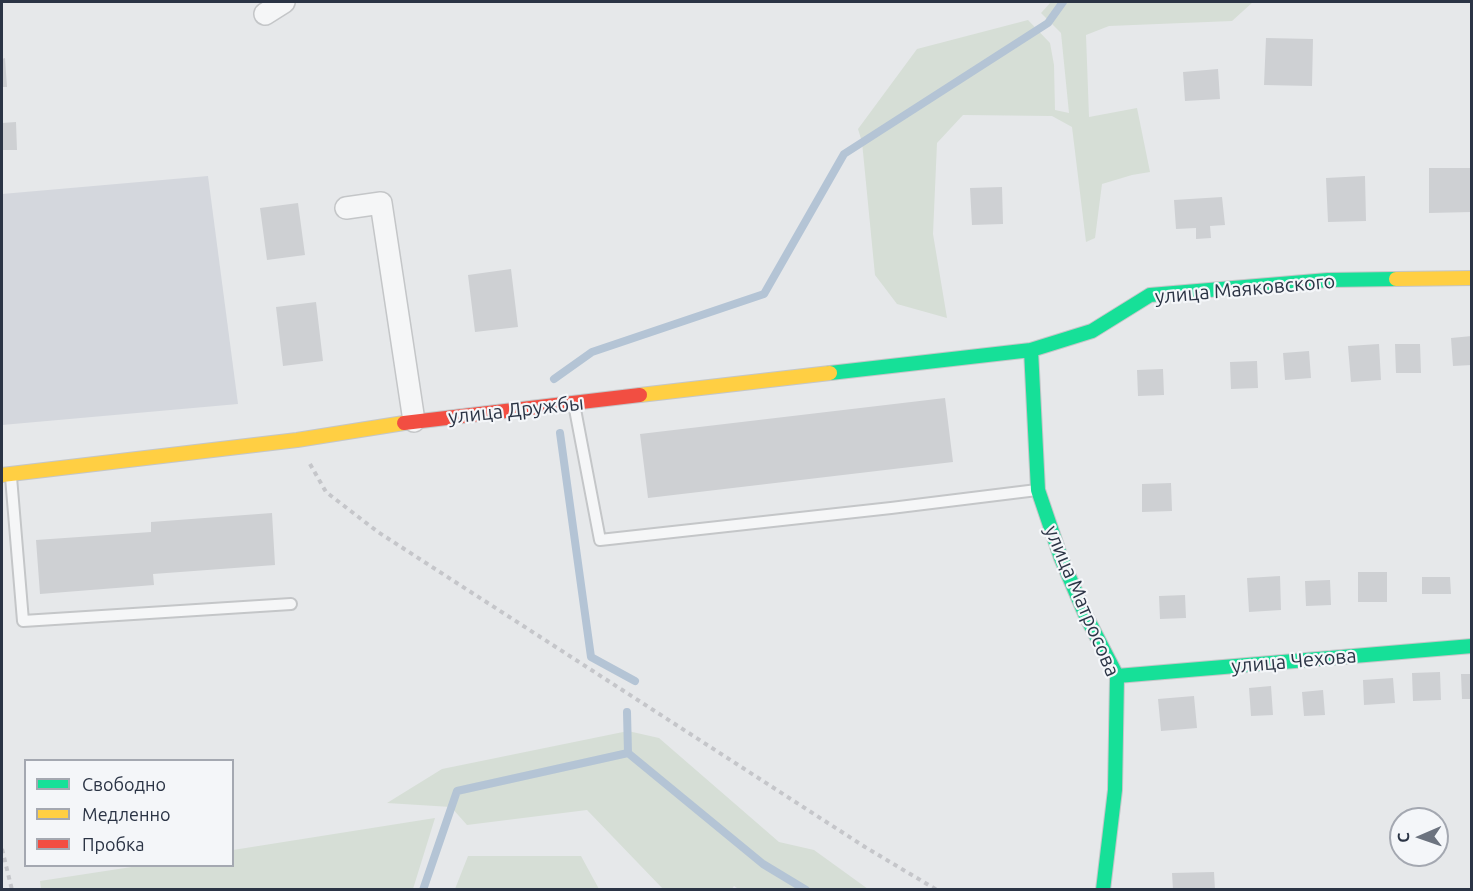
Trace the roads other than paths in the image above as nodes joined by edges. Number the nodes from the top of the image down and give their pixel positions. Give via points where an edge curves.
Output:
1 (284, 2) edge
2 (265, 14) dead end
3 (346, 208) dead end
4 (1472, 278) edge
5 (1030, 350) junction
6 (574, 403) junction
7 (414, 421) junction
8 (6, 474) edge
9 (1038, 490) junction
10 (291, 604) dead end
11 (1472, 646) edge
12 (1117, 676) junction
13 (1103, 890) edge

1 - 2 street
3 - 7 street via 381,203
4 - 5 street, улица Маяковского via 1328,280 1150,295 1092,331
5 - 6 street, улица Дружбы
5 - 9 street, улица Матросова
6 - 7 street, улица Дружбы
6 - 9 lane via 600,540
7 - 8 street, улица Дружбы via 297,440
8 - 10 lane via 23,621
9 - 12 street, улица Матросова via 1061,558
11 - 12 street, улица Чехова
12 - 13 street, улица Матросова via 1115,790

